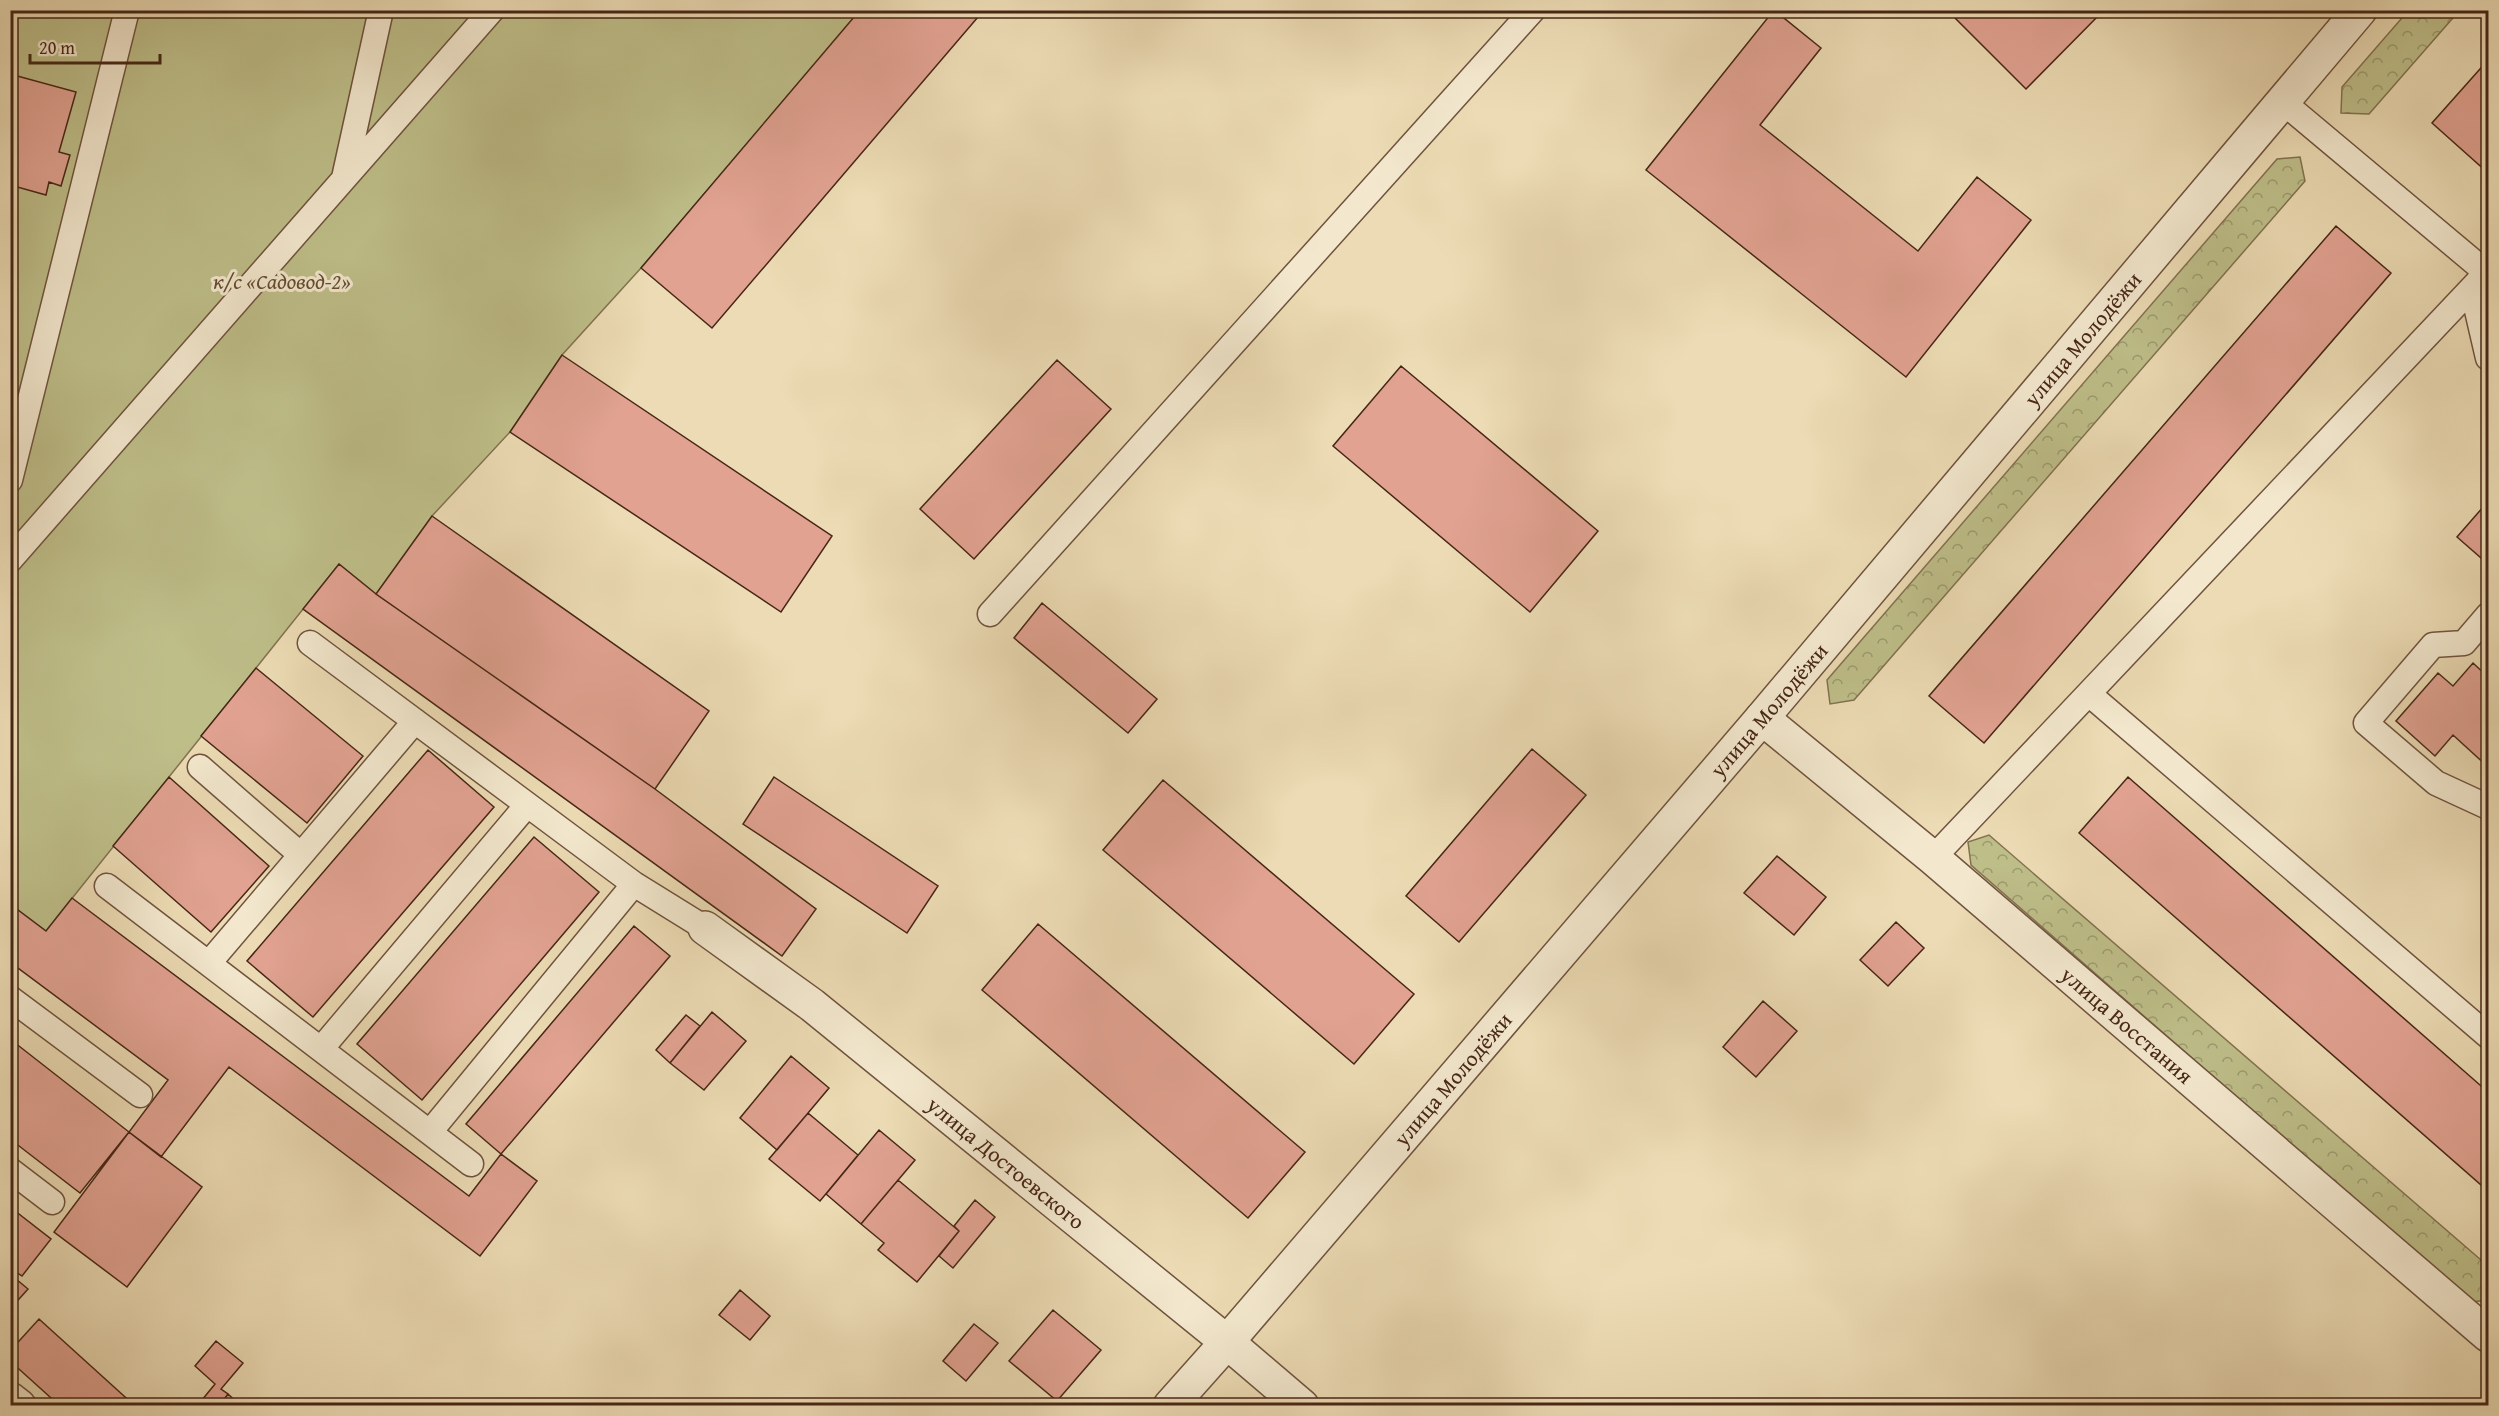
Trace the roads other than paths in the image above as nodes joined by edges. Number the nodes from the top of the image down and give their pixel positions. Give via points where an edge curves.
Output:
1 (127, 10) edge
2 (381, 10) edge
3 (492, 10) edge
4 (1533, 10) edge
5 (2360, 10) edge
6 (2283, 102) junction
7 (344, 180) junction
8 (2482, 278) edge
9 (2488, 358) edge
10 (10, 480) edge
11 (10, 560) edge
12 (990, 614) dead end
13 (2488, 615) edge
14 (310, 643) dead end
15 (2088, 694) junction
16 (1762, 718) junction
17 (414, 721) junction
18 (200, 767) dead end
19 (527, 805) junction
20 (2488, 807) edge
21 (301, 855) junction
22 (1933, 858) junction
23 (634, 884) junction
24 (107, 886) dead end
25 (705, 928) joint
26 (208, 963) junction
27 (10, 998) edge
28 (2488, 1036) edge
29 (321, 1049) junction
30 (140, 1095) dead end
31 (430, 1132) junction
32 (471, 1164) dead end
33 (10, 1170) edge
34 (52, 1202) dead end
35 (2488, 1335) edge
36 (1227, 1342) junction
37 (10, 1398) edge
38 (19, 1406) edge
39 (1170, 1406) edge
40 (1302, 1406) edge

1 - 10 lane
2 - 7 lane
3 - 7 lane
4 - 12 lane
5 - 6 street, улица Молодёжи
6 - 8 lane
6 - 16 street, улица Молодёжи
7 - 11 lane
8 - 9 lane
8 - 15 lane
13 - 20 lane via 2464,642 2433,645 2366,723 2436,783
14 - 17 lane
15 - 22 lane
15 - 28 lane
16 - 22 street, улица Восстания
16 - 36 street, улица Молодёжи
17 - 19 lane
17 - 21 lane
18 - 21 lane
19 - 23 lane
19 - 29 lane
21 - 26 lane
22 - 35 street, улица Восстания
23 - 25 lane
23 - 31 lane
24 - 26 lane
25 - 36 street, улица Достоевского via 812,1005
26 - 29 lane
27 - 30 lane
29 - 31 lane
31 - 32 lane
33 - 34 lane
36 - 39 street, улица Молодёжи
36 - 40 street, улица Достоевского
37 - 38 street

